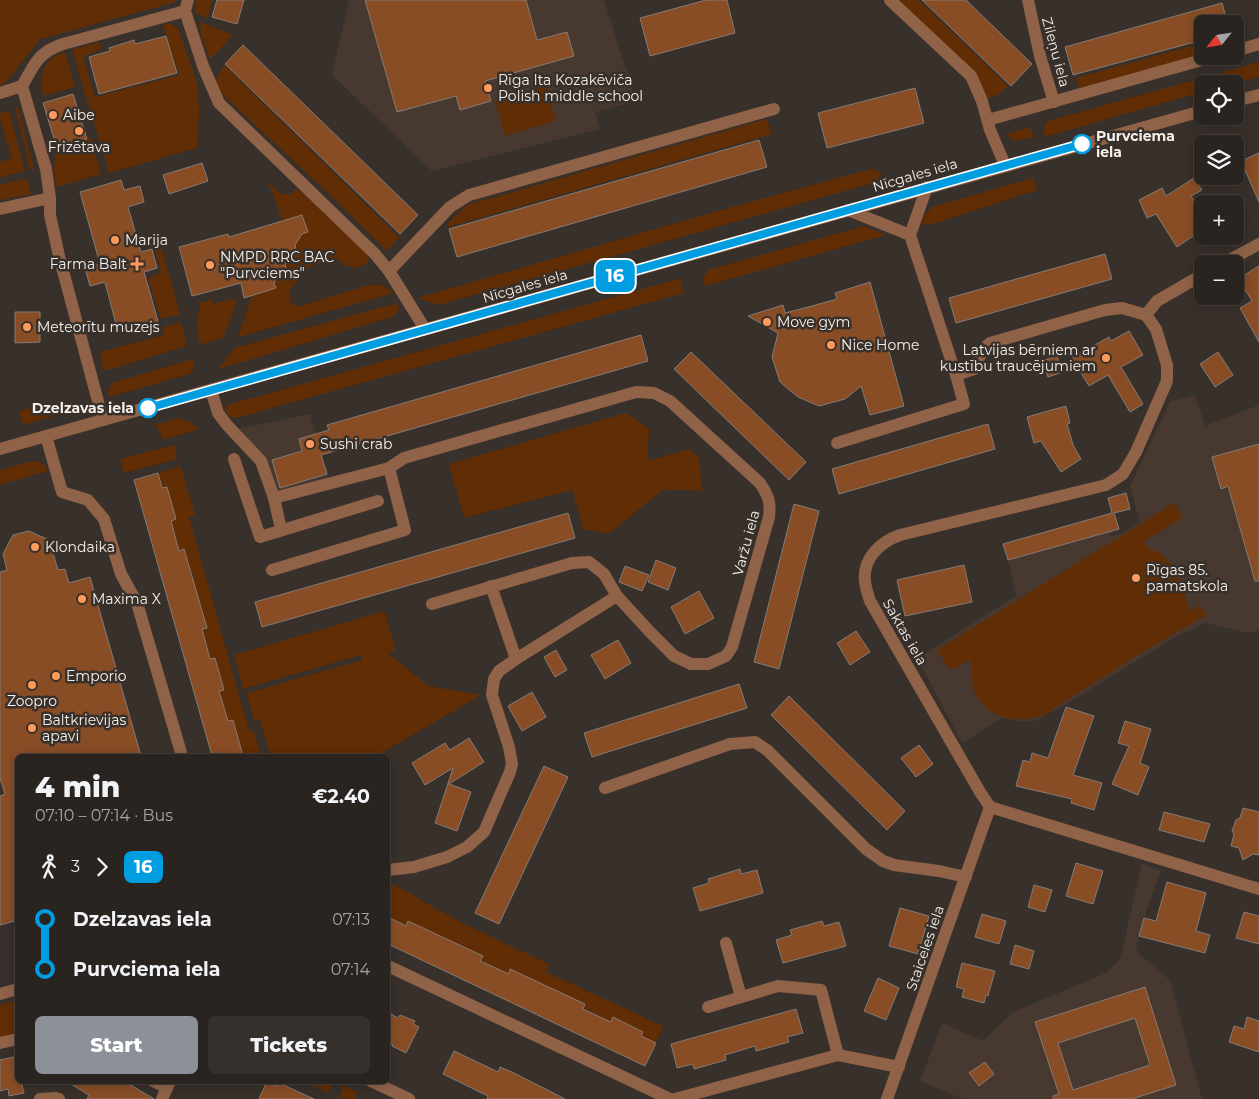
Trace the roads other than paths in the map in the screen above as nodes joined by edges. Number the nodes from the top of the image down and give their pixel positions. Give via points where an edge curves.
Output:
1 (890, 0) edge
2 (1028, 0) edge
3 (187, 6) edge
4 (1259, 44) edge
5 (1244, 48) edge
6 (1194, 62) edge
7 (22, 86) junction
8 (0, 94) edge
9 (1259, 95) edge
10 (1244, 99) edge
11 (1054, 102) junction
12 (774, 109) dead end
13 (1194, 113) edge
14 (988, 120) junction
15 (1005, 166) junction
16 (927, 187) junction
17 (50, 198) junction
18 (0, 209) edge
19 (848, 210) junction
20 (910, 236) junction
21 (1259, 244) edge
22 (1239, 255) edge
23 (388, 271) junction
24 (1194, 280) edge
25 (1146, 315) junction
26 (425, 329) junction
27 (956, 375) junction
28 (211, 390) junction
29 (103, 420) junction
30 (46, 436) junction
31 (837, 443) dead end
32 (0, 449) edge
33 (234, 459) dead end
34 (389, 468) junction
35 (274, 498) junction
36 (378, 501) dead end
37 (281, 529) junction
38 (272, 570) dead end
39 (491, 586) junction
40 (616, 596) junction
41 (432, 604) dead end
42 (516, 659) junction
43 (181, 754) edge
44 (605, 788) dead end
45 (990, 807) junction
46 (390, 870) edge
47 (966, 877) junction
48 (1259, 889) edge
49 (726, 943) dead end
50 (390, 967) edge
51 (15, 990) edge
52 (0, 994) edge
53 (741, 997) junction
54 (708, 1007) dead end
55 (15, 1040) edge
56 (0, 1043) edge
57 (838, 1055) junction
58 (899, 1066) junction
59 (377, 1084) edge
60 (40, 1099) edge
61 (59, 1099) edge
62 (409, 1099) edge
63 (670, 1099) edge
64 (675, 1099) edge
65 (887, 1099) edge

1 - 14 street via 971,76
2 - 11 street, Zileņu iela
3 - 7 street via 49,49 38,59
3 - 23 street via 203,66 219,103 375,254
4 - 5 street
6 - 11 street
7 - 8 street
7 - 17 street via 46,169
9 - 10 street
11 - 14 street, Zileņu iela
12 - 23 street via 469,195 450,207
13 - 15 street, Nīcgales iela
14 - 15 street
15 - 16 street, Nīcgales iela
16 - 19 street, Nīcgales iela
16 - 20 street
17 - 18 street
17 - 29 street via 50,216
19 - 20 street
19 - 26 street, Nīcgales iela
20 - 27 street
21 - 22 street
23 - 26 street
24 - 25 street via 1157,301
25 - 27 street via 1122,308 1105,310 990,343 983,349 974,369
25 - 45 street, Saktas iela via 1156,329 1167,365 1167,382 1123,474 1106,485 900,535 876,549 867,563 864,580 870,601
26 - 28 street, Nīcgales iela
27 - 31 street via 964,404
28 - 29 street, Nīcgales iela
28 - 35 street via 218,413 261,461
29 - 30 street, Nīcgales iela
30 - 32 street, Nīcgales iela
30 - 43 street via 62,492 88,500 104,519 121,574 137,603
33 - 37 street via 260,537
34 - 35 street, Varžu iela
34 - 38 street via 405,530
34 - 40 street, Varžu iela via 404,458 636,392 654,393 670,401 760,483 769,497 769,517 732,647 719,660 691,664 674,656
35 - 37 street
36 - 37 street
39 - 40 street, Varžu iela via 572,563 589,562 604,574
39 - 41 street
39 - 42 street
40 - 42 street
42 - 46 street via 499,671 494,679 492,695 512,764 484,832 467,847 447,857 414,867
44 - 47 street via 730,744 755,742 767,750 866,849 883,861
45 - 47 street, Staiceles iela
45 - 48 street
47 - 58 street, Staiceles iela
49 - 53 street
50 - 63 street
51 - 52 street
53 - 54 street
53 - 57 street via 778,986 821,990
55 - 56 street
57 - 58 street
57 - 64 street
58 - 65 street, Staiceles iela
59 - 62 street
60 - 61 street

